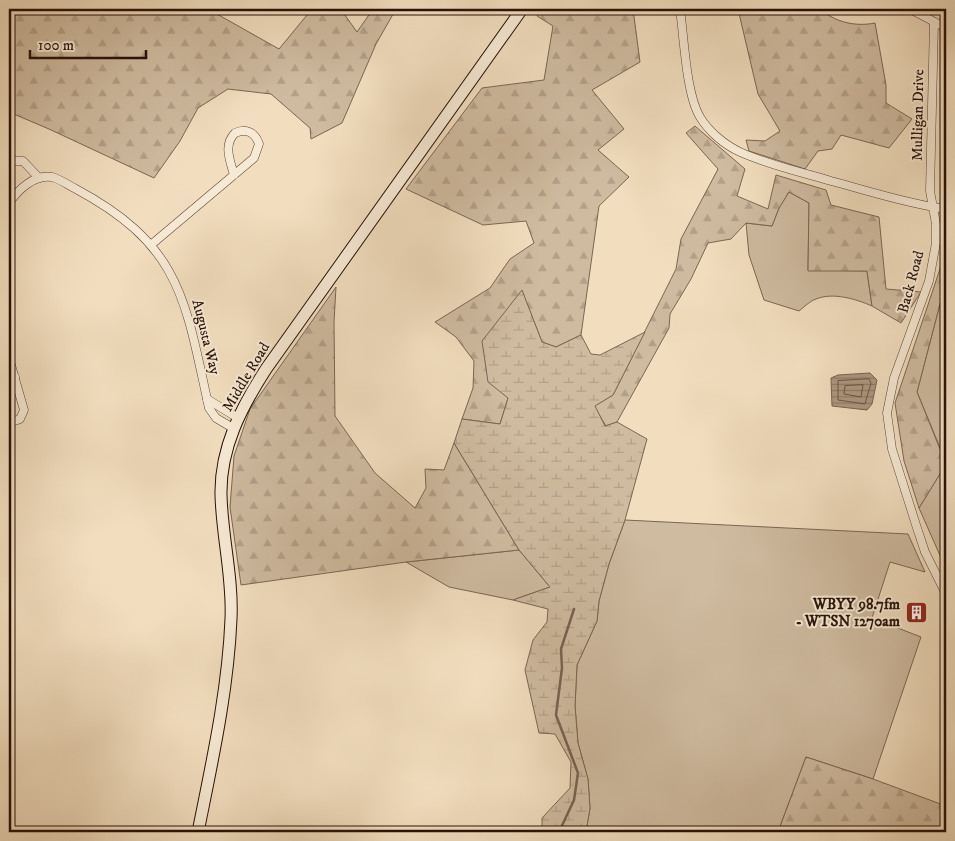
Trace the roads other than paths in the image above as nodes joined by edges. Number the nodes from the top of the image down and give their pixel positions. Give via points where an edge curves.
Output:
1 (522, 9) edge
2 (680, 9) edge
3 (910, 9) edge
4 (934, 22) junction
5 (946, 28) edge
6 (9, 161) edge
7 (234, 174) junction
8 (39, 178) junction
9 (9, 203) edge
10 (934, 208) junction
11 (946, 209) edge
12 (152, 244) junction
13 (9, 358) edge
14 (15, 377) junction
15 (9, 385) edge
16 (207, 399) junction
17 (9, 423) edge
18 (235, 423) junction
19 (946, 594) edge
20 (198, 832) edge

1 - 18 street, Middle Road via 266,369
2 - 10 street via 694,103 715,135 738,151 760,159
3 - 4 street
4 - 5 street
4 - 10 street, Mulligan Drive via 930,191
6 - 8 street via 23,161
7 - 7 street via 228,141 235,133 250,132 257,139 257,154
7 - 12 street
8 - 9 street via 25,185
8 - 12 street, Augusta Way via 57,179 104,204
10 - 11 street
10 - 19 street, Back Road via 936,243 929,281 894,378 887,413 892,449 929,561
12 - 16 street, Augusta Way via 169,270 191,320
13 - 14 street
14 - 15 street
14 - 17 street via 24,410 20,420
16 - 18 street, Augusta Way
16 - 18 street, Augusta Way via 212,414
18 - 20 street, Middle Road via 225,456 221,493 232,594 229,649

